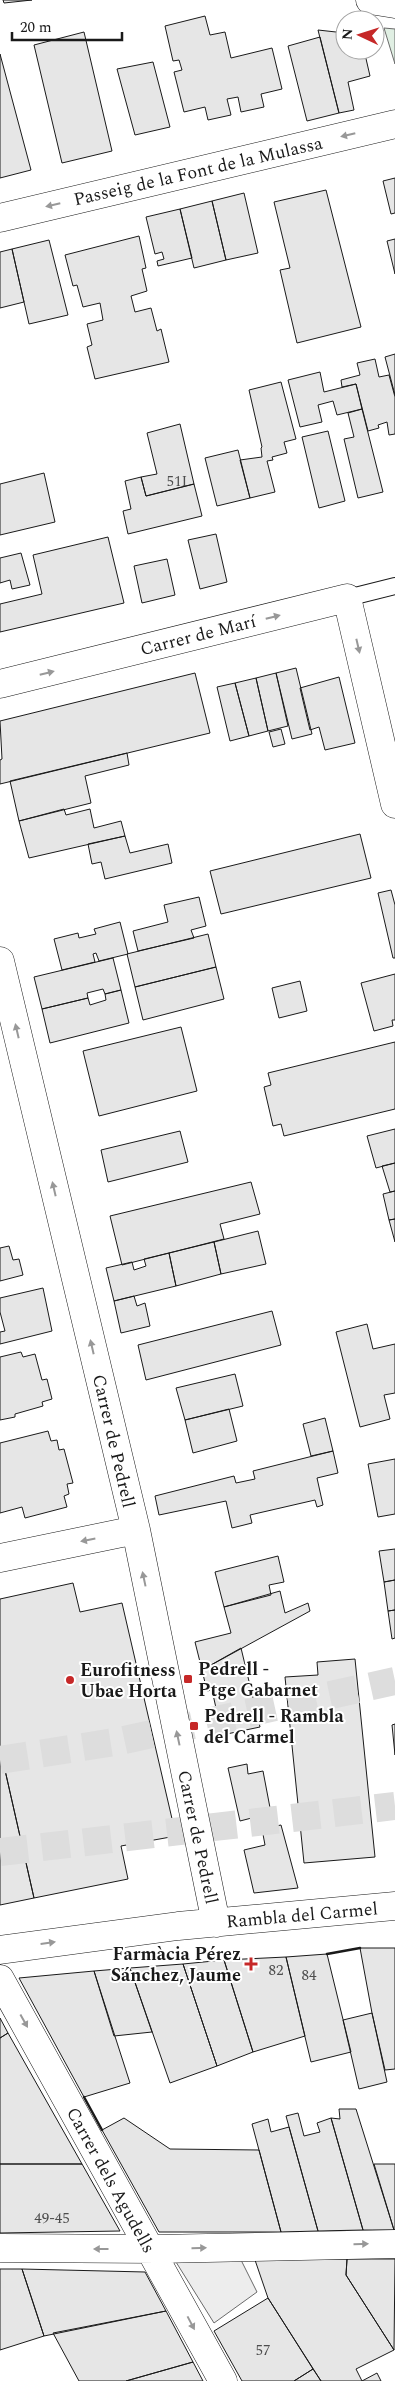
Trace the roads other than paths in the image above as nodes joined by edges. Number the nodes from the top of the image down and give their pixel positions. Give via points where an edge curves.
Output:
1 (370, 0) edge
2 (395, 4) edge
3 (395, 124) edge
4 (0, 218) edge
5 (395, 586) edge
6 (347, 598) junction
7 (0, 684) edge
8 (395, 804) edge
9 (0, 961) edge
10 (136, 1530) junction
11 (0, 1558) edge
12 (395, 1906) edge
13 (216, 1923) junction
14 (0, 1950) edge
15 (0, 1979) edge
16 (395, 2244) edge
17 (0, 2248) edge
18 (150, 2249) junction
19 (223, 2381) edge

1 - 2 street
3 -> 4 street, Passeig de la Font de la Mulassa
5 - 6 lane, Carrer de Marí
7 -> 6 street, Carrer de Marí
6 -> 8 street
10 -> 9 street, Carrer de Pedrell
10 -> 11 street
13 -> 10 street, Carrer de Pedrell
12 - 13 street, Rambla del Carmel
14 -> 13 street, Rambla del Carmel
15 -> 18 street, Carrer dels Agudells
18 -> 16 street
18 -> 17 street
18 -> 19 street, Carrer dels Agudells

